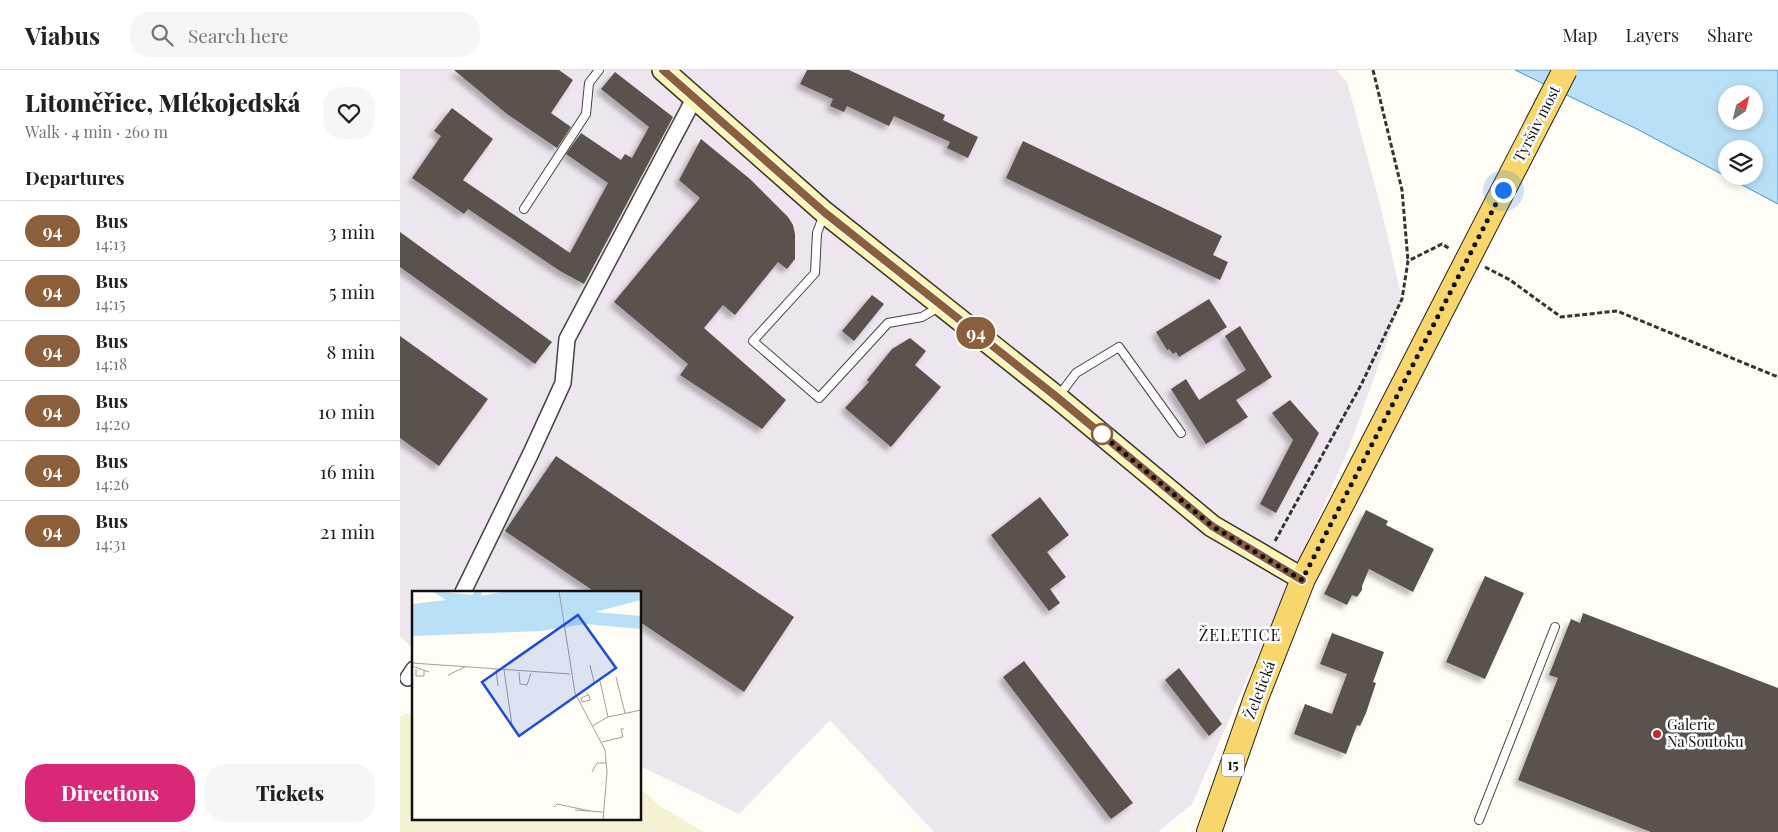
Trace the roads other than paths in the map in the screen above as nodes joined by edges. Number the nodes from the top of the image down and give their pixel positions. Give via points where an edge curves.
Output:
1 (599, 70) edge
2 (663, 70) edge
3 (1565, 70) edge
4 (695, 97) junction
5 (524, 209) dead end
6 (824, 212) junction
7 (942, 306) junction
8 (1058, 398) junction
9 (1181, 433) dead end
10 (1345, 498) joint
11 (1302, 580) junction
12 (462, 591) edge
13 (1555, 627) dead end
14 (1479, 820) dead end
15 (1210, 832) edge

1 - 5 lane via 589,83 586,114
2 - 4 street
3 - 10 main road, Tyršův most / 15, bridge
4 - 6 street
4 - 12 street via 567,339 563,383
6 - 7 street
6 - 7 lane via 816,233 815,273 753,341 819,398 888,323 922,317
7 - 8 street
8 - 9 lane via 1076,373 1120,347
8 - 11 street via 1212,526
10 - 11 main road, Želetická / 15
11 - 15 main road, Želetická / 15 via 1256,698
13 - 14 lane

